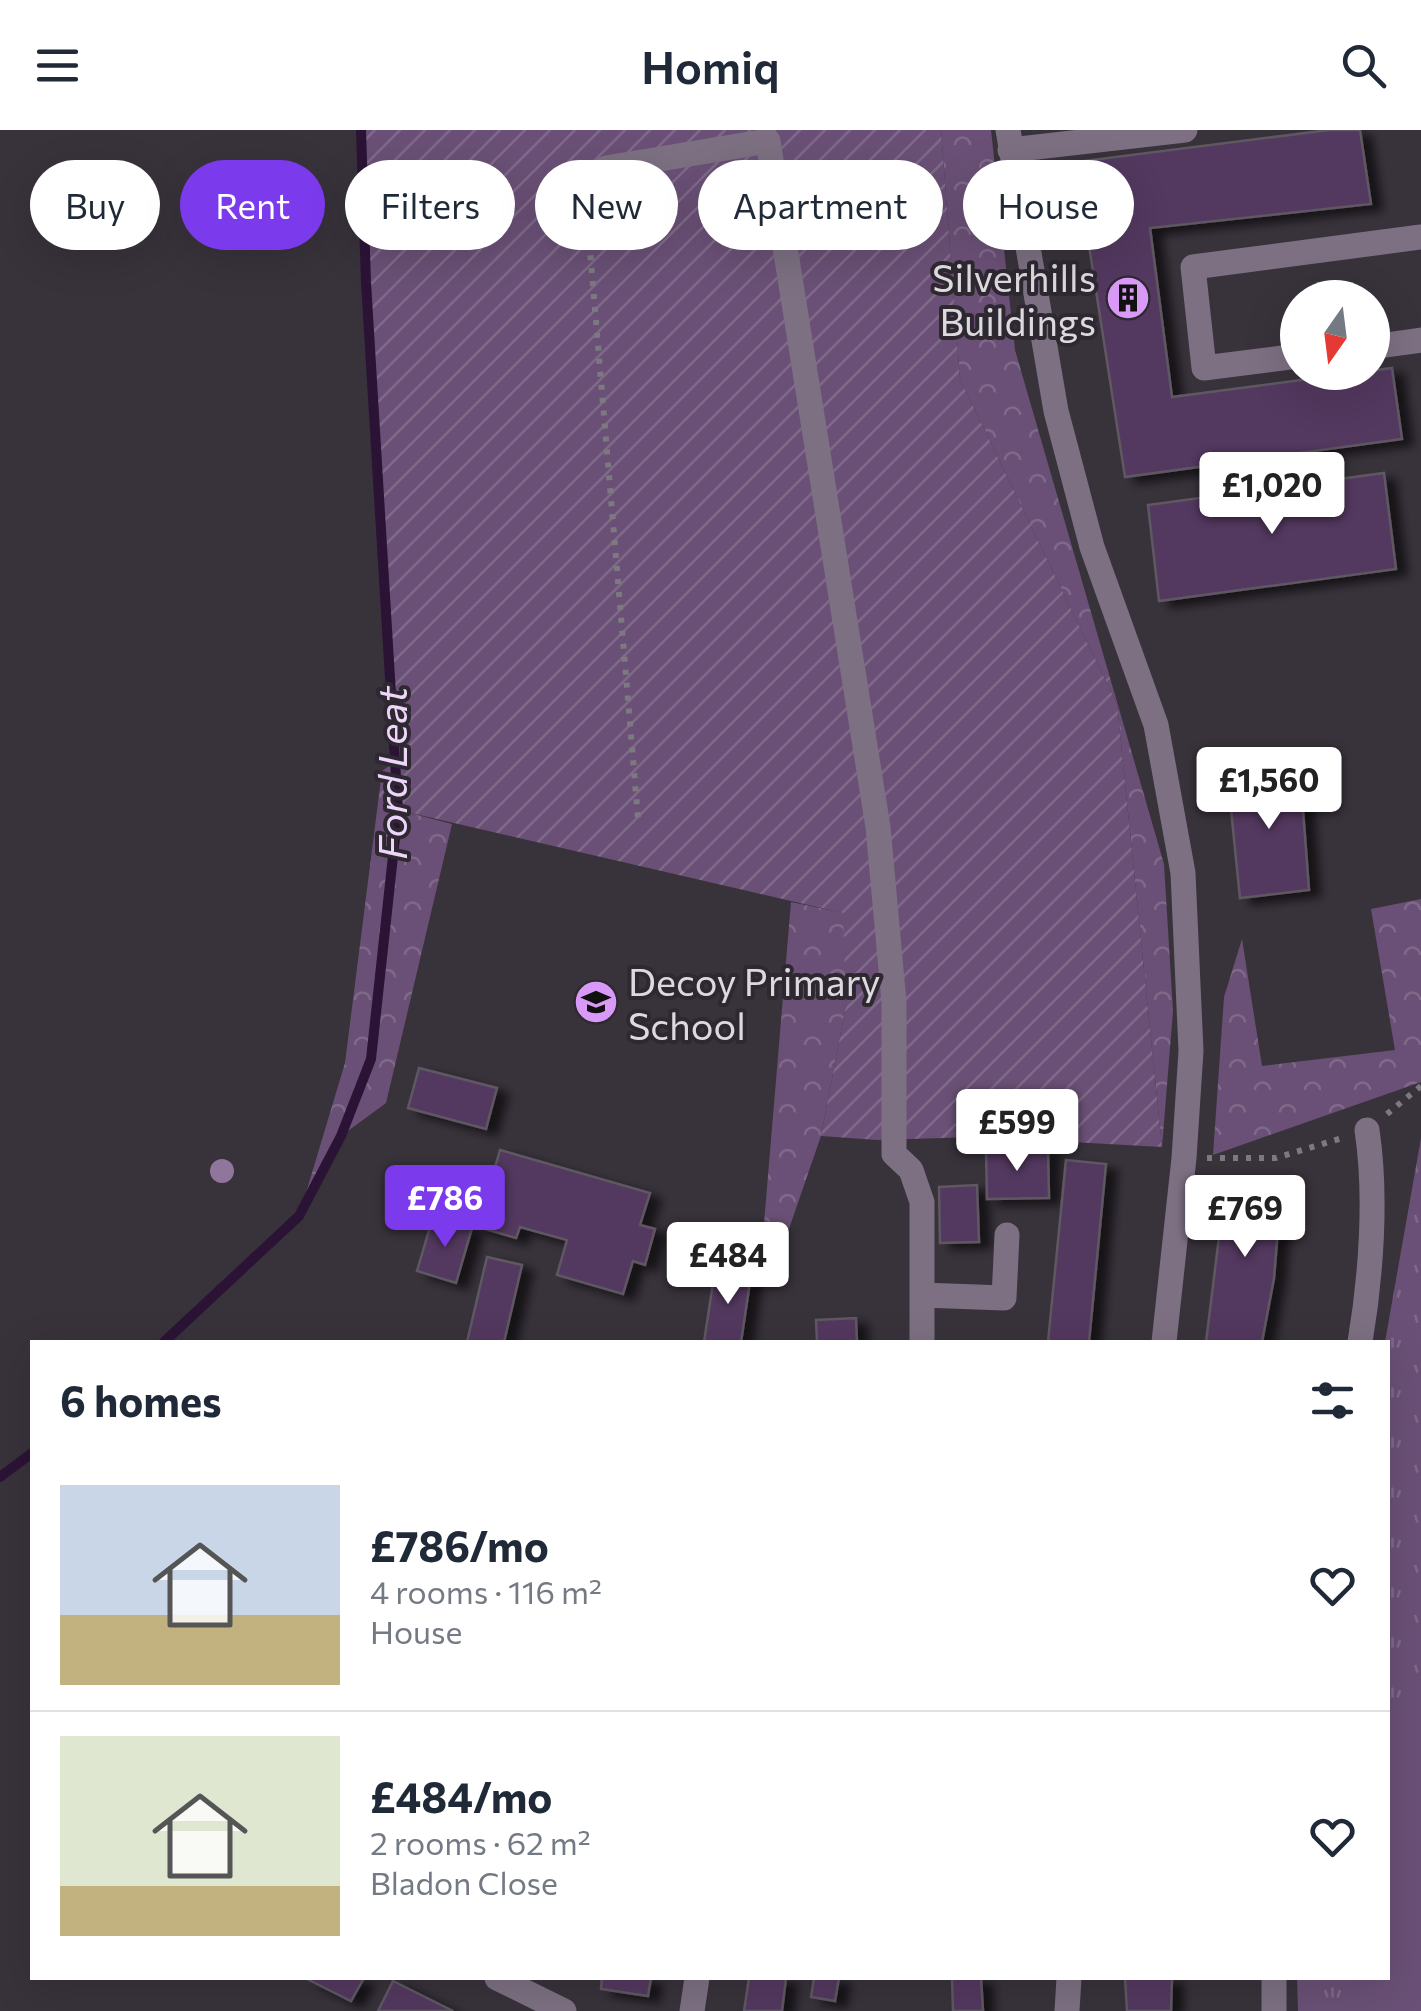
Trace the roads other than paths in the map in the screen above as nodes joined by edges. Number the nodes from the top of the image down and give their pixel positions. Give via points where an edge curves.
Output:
1 (1185, 130) edge
2 (1009, 140) edge
3 (654, 160) edge
4 (1421, 237) edge
5 (1421, 340) edge
6 (1390, 344) edge
7 (1280, 358) edge
8 (1368, 1130) road end
9 (1007, 1235) dead end
10 (922, 1295) junction
11 (922, 1340) edge
12 (1164, 1340) edge
13 (1360, 1340) edge
14 (506, 1980) edge
15 (697, 1980) edge
16 (1069, 1980) edge
17 (1274, 1980) edge
18 (564, 2011) edge
19 (692, 2011) edge
20 (1066, 2011) edge
21 (1274, 2011) edge

1 - 2 street
2 - 12 street via 1056,410 1092,547 1156,725 1183,873 1191,1051
3 - 10 street via 768,141 878,827 894,1002 894,1154 911,1170 922,1202
4 - 7 street via 1193,266 1204,368
5 - 6 street
8 - 13 street via 1367,1300
9 - 10 street via 1004,1298
10 - 11 street
14 - 18 street
15 - 19 street
16 - 20 street
17 - 21 street

